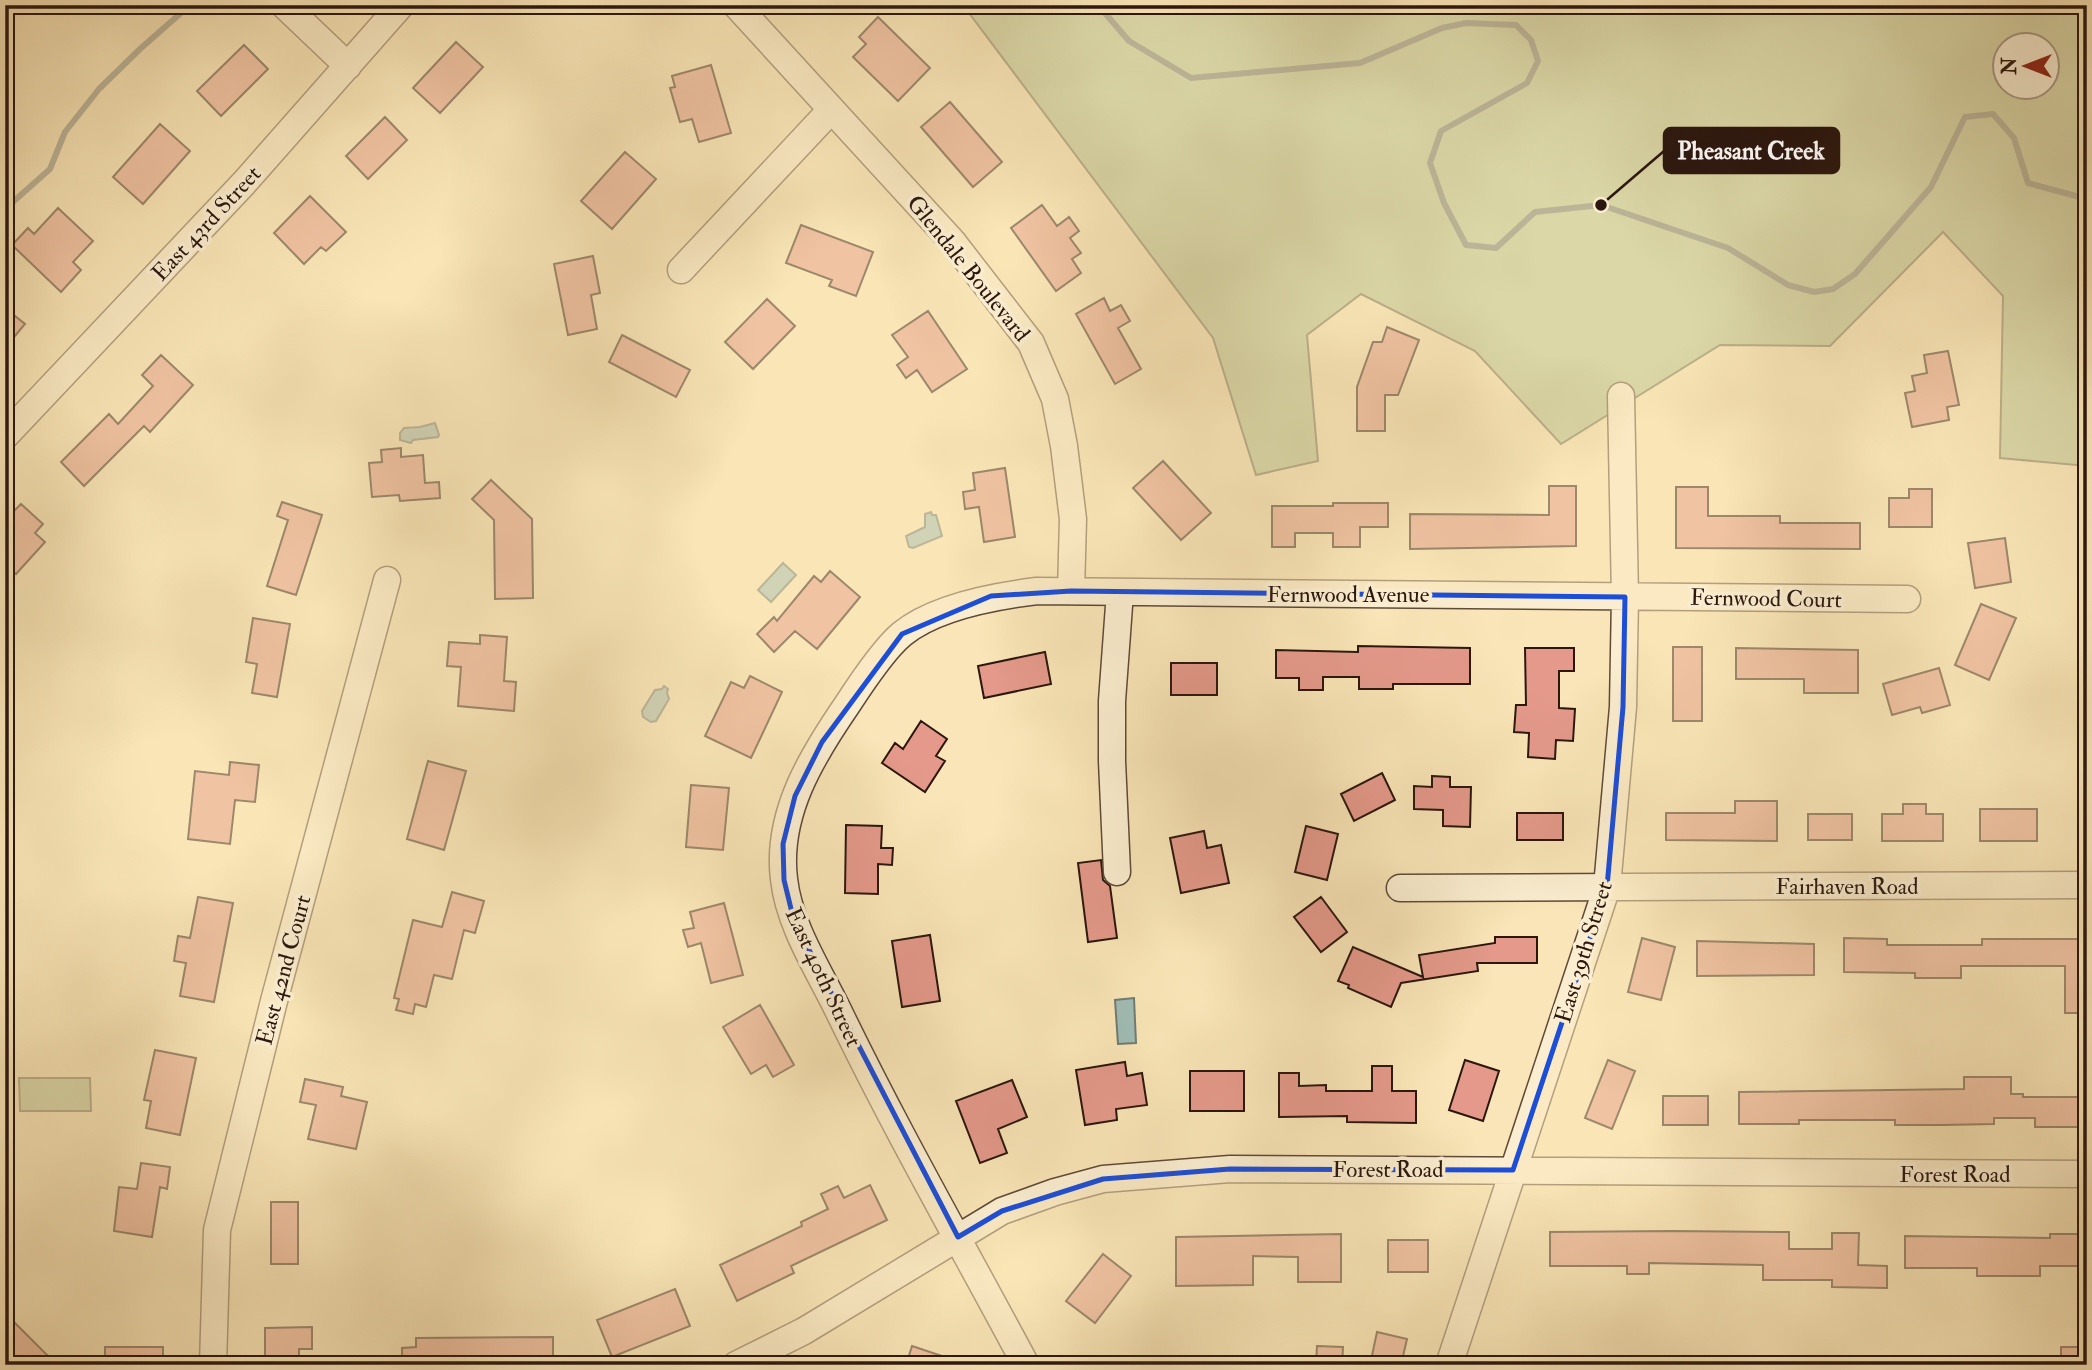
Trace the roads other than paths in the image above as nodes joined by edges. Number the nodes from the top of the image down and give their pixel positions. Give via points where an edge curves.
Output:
1 (284, 5) edge
2 (401, 5) edge
3 (736, 5) edge
4 (348, 66) junction
5 (831, 110) junction
6 (681, 270) dead end
7 (1621, 396) dead end
8 (5, 436) edge
9 (387, 580) dead end
10 (1071, 592) junction
11 (1120, 592) junction
12 (1625, 597) junction
13 (1907, 599) dead end
14 (1117, 872) dead end
15 (2087, 885) edge
16 (1607, 887) junction
17 (1400, 888) dead end
18 (1513, 1170) junction
19 (2087, 1174) edge
20 (958, 1237) junction
21 (213, 1365) edge
22 (736, 1365) edge
23 (1026, 1365) edge
24 (1449, 1365) edge

1 - 4 street
2 - 4 street, East 43rd Street
3 - 5 street, Glendale Boulevard
4 - 8 street, East 43rd Street
5 - 6 street
5 - 10 street, Glendale Boulevard via 952,241 1031,343 1055,399 1064,446 1073,519
7 - 12 street, East 39th Street
9 - 21 street, East 42nd Court via 216,1230
10 - 11 street, Fernwood Avenue
10 - 20 street, East 40th Street via 991,596 927,619 902,634 822,742 795,796 783,844 784,880 794,921 865,1067
11 - 12 street, Fernwood Avenue
11 - 14 street via 1112,701
12 - 13 street, Fernwood Court
12 - 16 street, East 39th Street via 1623,707
15 - 16 street, Fairhaven Road
16 - 17 street, Fairhaven Road
16 - 18 street, East 39th Street
18 - 19 street, Forest Road
18 - 20 street, Forest Road via 1230,1169 1103,1179 1002,1211
18 - 24 street, East 39th Street
20 - 22 street, Forest Road via 804,1331
20 - 23 street, East 40th Street

